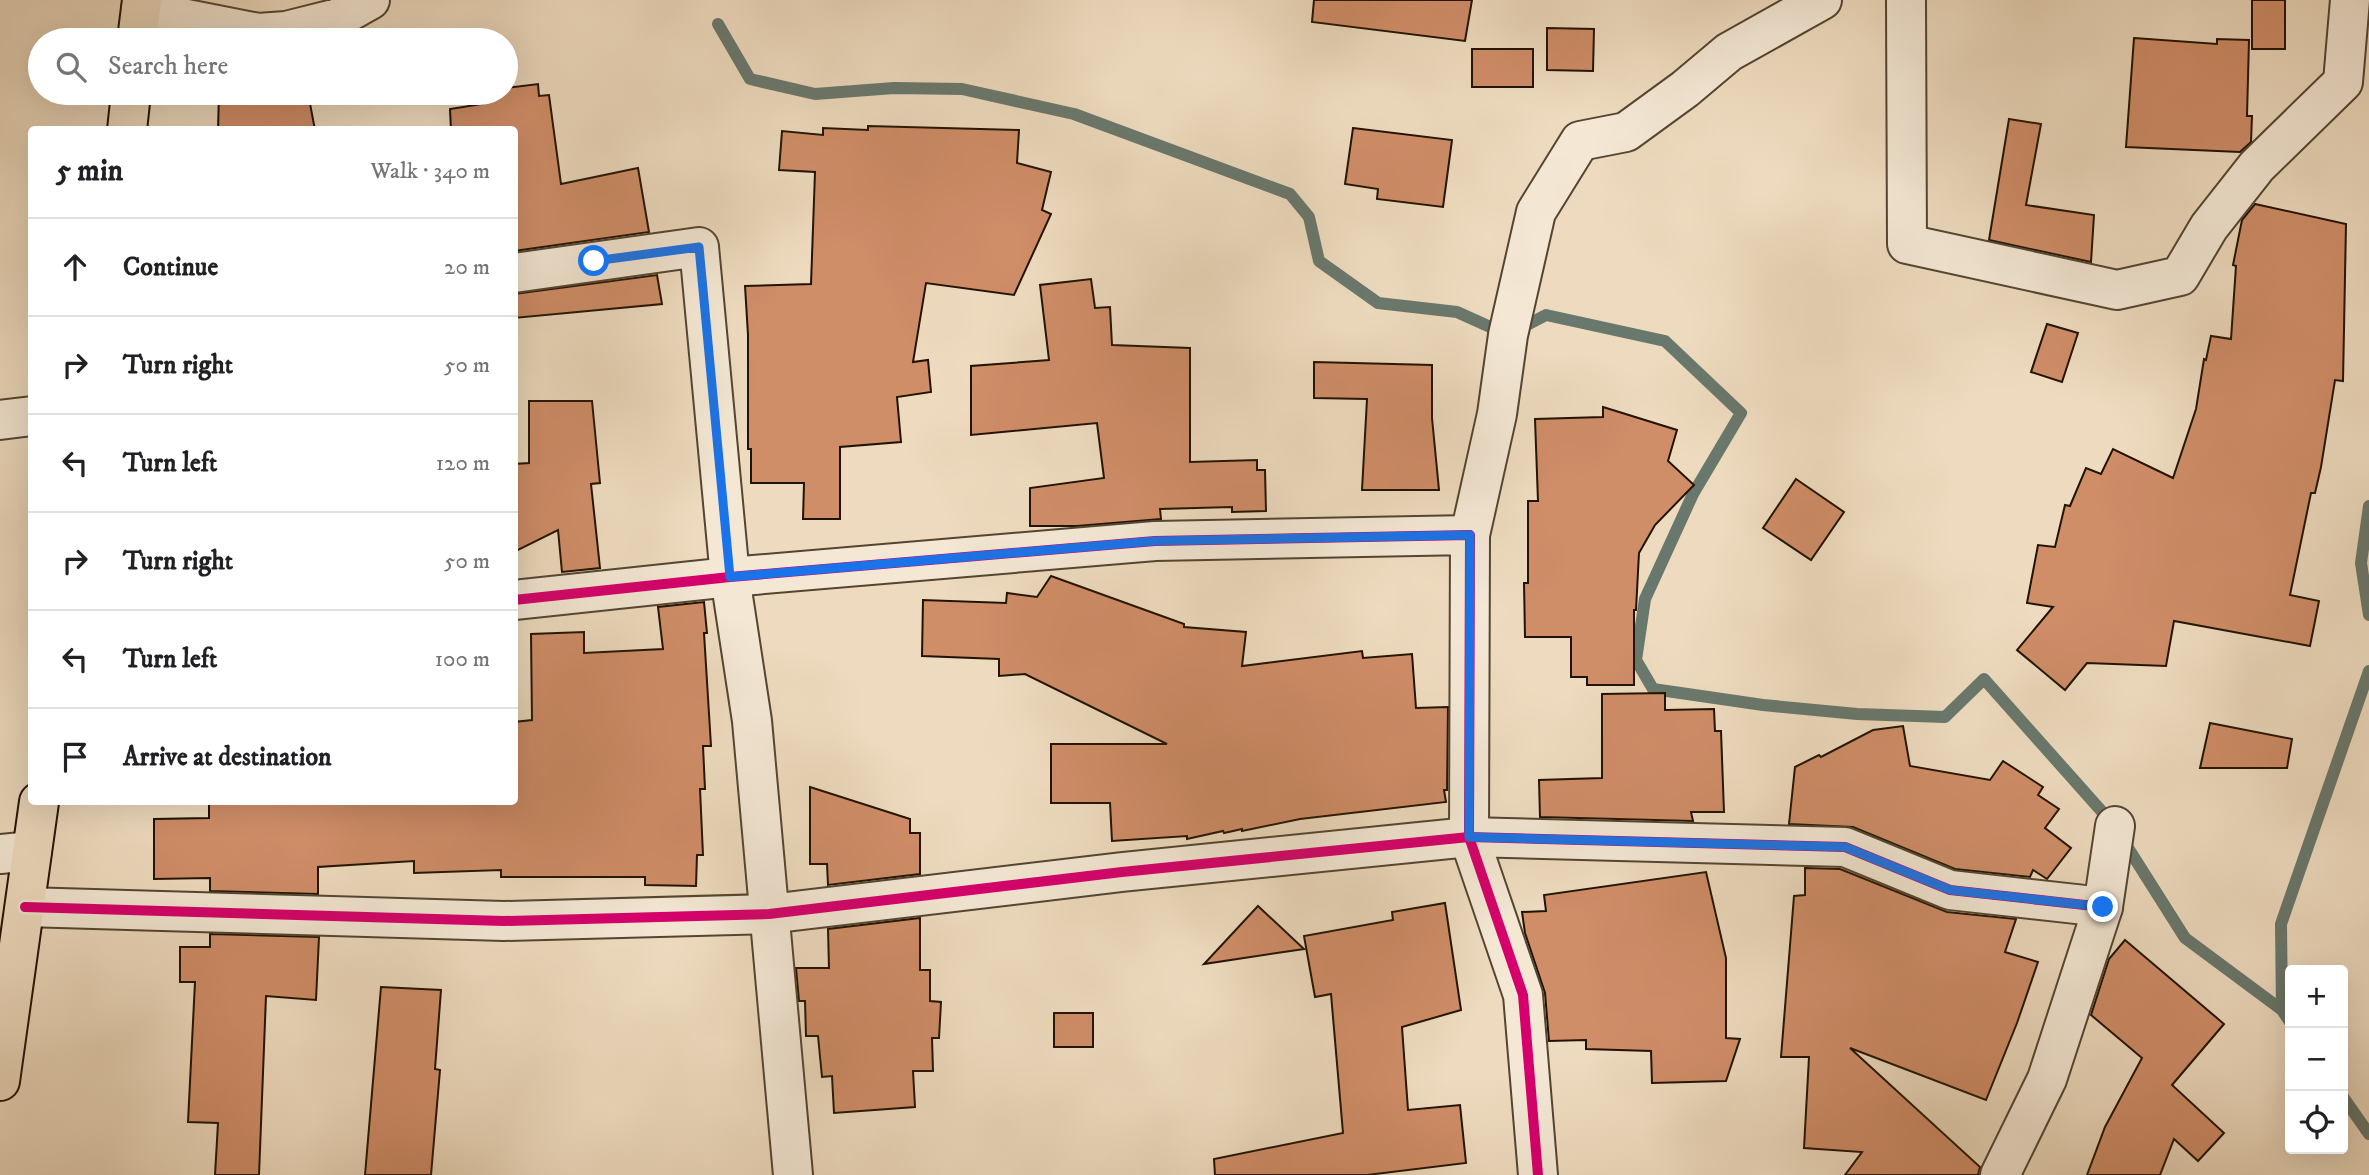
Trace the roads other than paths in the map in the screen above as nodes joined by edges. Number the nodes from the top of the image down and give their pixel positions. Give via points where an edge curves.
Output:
1 (370, 0) edge
2 (1822, 0) edge
3 (1906, 0) edge
4 (2350, 0) edge
5 (140, 17) edge
6 (221, 28) edge
7 (298, 28) edge
8 (130, 105) edge
9 (127, 126) edge
10 (518, 272) edge
11 (28, 416) edge
12 (0, 420) edge
13 (1470, 535) junction
14 (730, 577) junction
15 (518, 600) edge
16 (38, 805) edge
17 (2115, 826) dead end
18 (1469, 837) junction
19 (16, 853) edge
20 (24, 907) junction
21 (2103, 907) junction
22 (769, 914) junction
23 (0, 1081) edge
24 (793, 1175) edge
25 (1538, 1175) edge
26 (2000, 1175) edge

1 - 7 street via 338,18
2 - 13 street via 1729,52 1626,132 1580,141 1536,212
3 - 4 street via 1907,244 2117,290 2180,276 2209,227 2257,166 2343,82
5 - 6 street
8 - 9 main road
10 - 14 street via 699,247
11 - 12 street
13 - 14 street via 1155,541
13 - 18 street
14 - 15 street
14 - 22 street via 752,721
16 - 19 main road
17 - 21 street
18 - 21 street via 1845,847 1950,890
18 - 22 street
18 - 25 street via 1523,995
19 - 20 main road
20 - 22 street via 504,921
20 - 23 main road
21 - 26 street via 2047,1079
22 - 24 street

